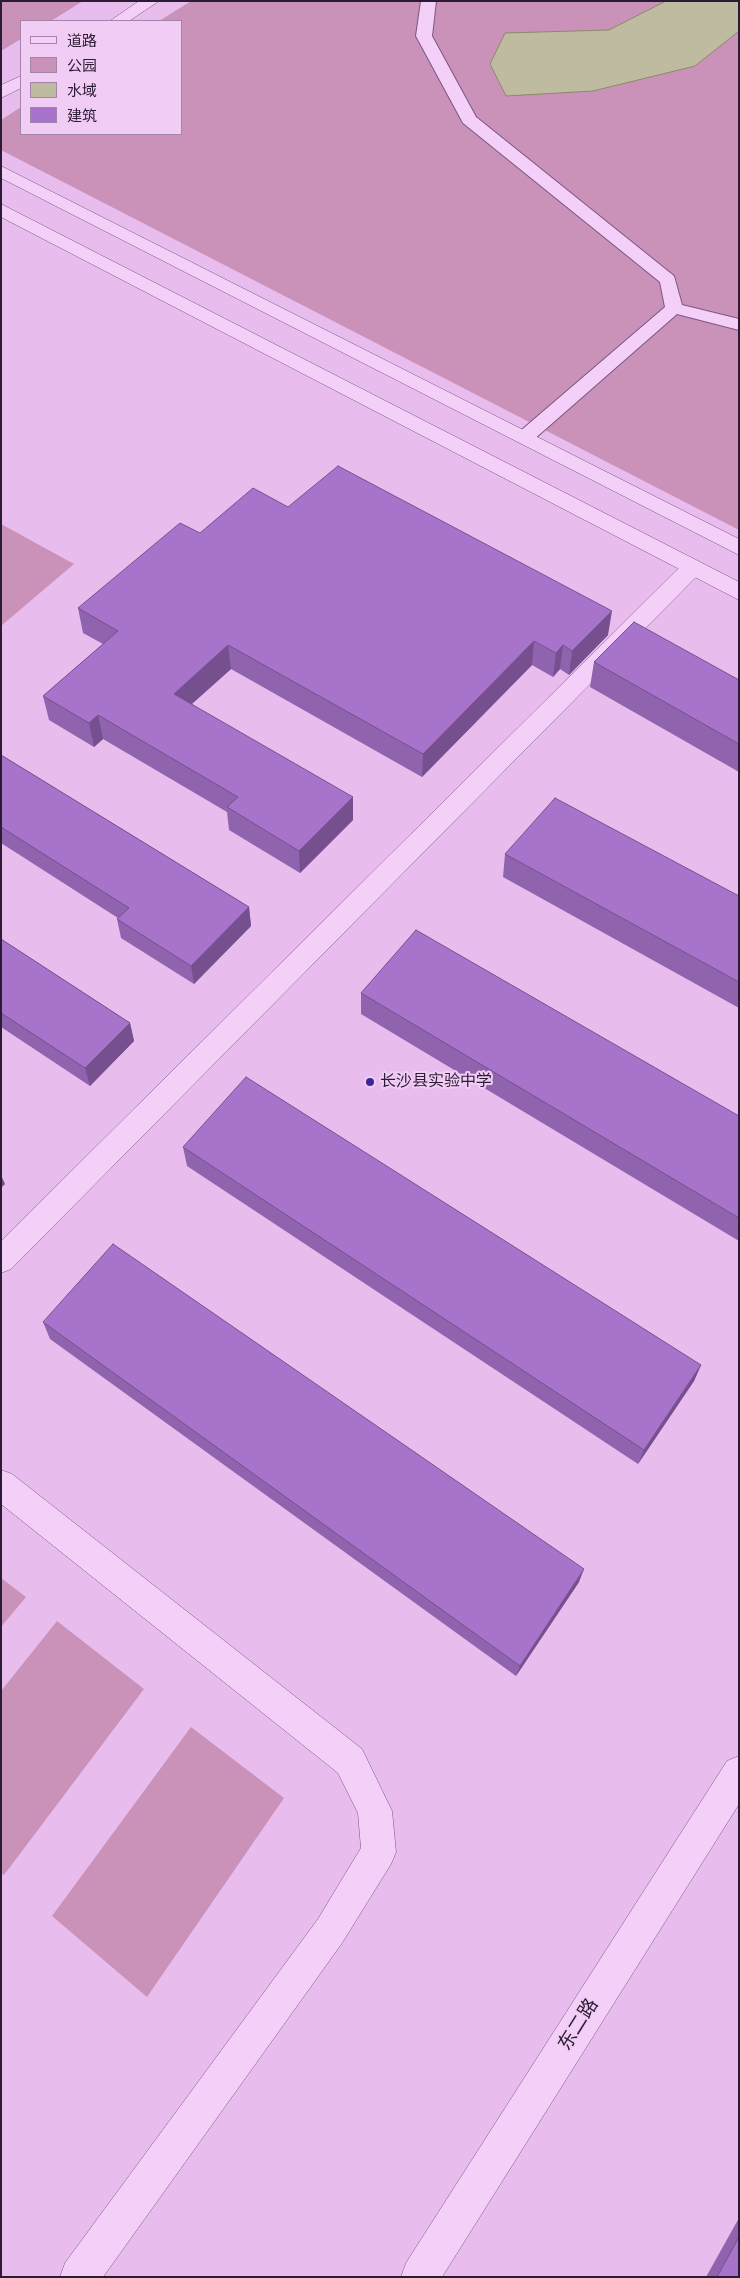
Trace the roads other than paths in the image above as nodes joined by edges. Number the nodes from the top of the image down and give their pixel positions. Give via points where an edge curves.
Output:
1 (151, 1) edge
2 (429, 1) edge
3 (120, 20) edge
4 (20, 82) edge
5 (1, 93) edge
6 (1, 171) edge
7 (1, 210) edge
8 (674, 308) junction
9 (739, 325) edge
10 (525, 437) junction
11 (739, 548) edge
12 (692, 568) junction
13 (739, 592) edge
14 (1, 1260) edge
15 (1, 1485) edge
16 (739, 1773) edge
17 (79, 2277) edge
18 (420, 2277) edge

1 - 3 street
2 - 8 lane via 424,36 469,120 668,280
4 - 5 street
6 - 10 street
7 - 12 street
8 - 9 lane
8 - 10 lane
10 - 11 street
12 - 13 street
12 - 14 street
15 - 17 street via 350,1761 375,1812 379,1852 330,1931
16 - 18 street, 东二路

